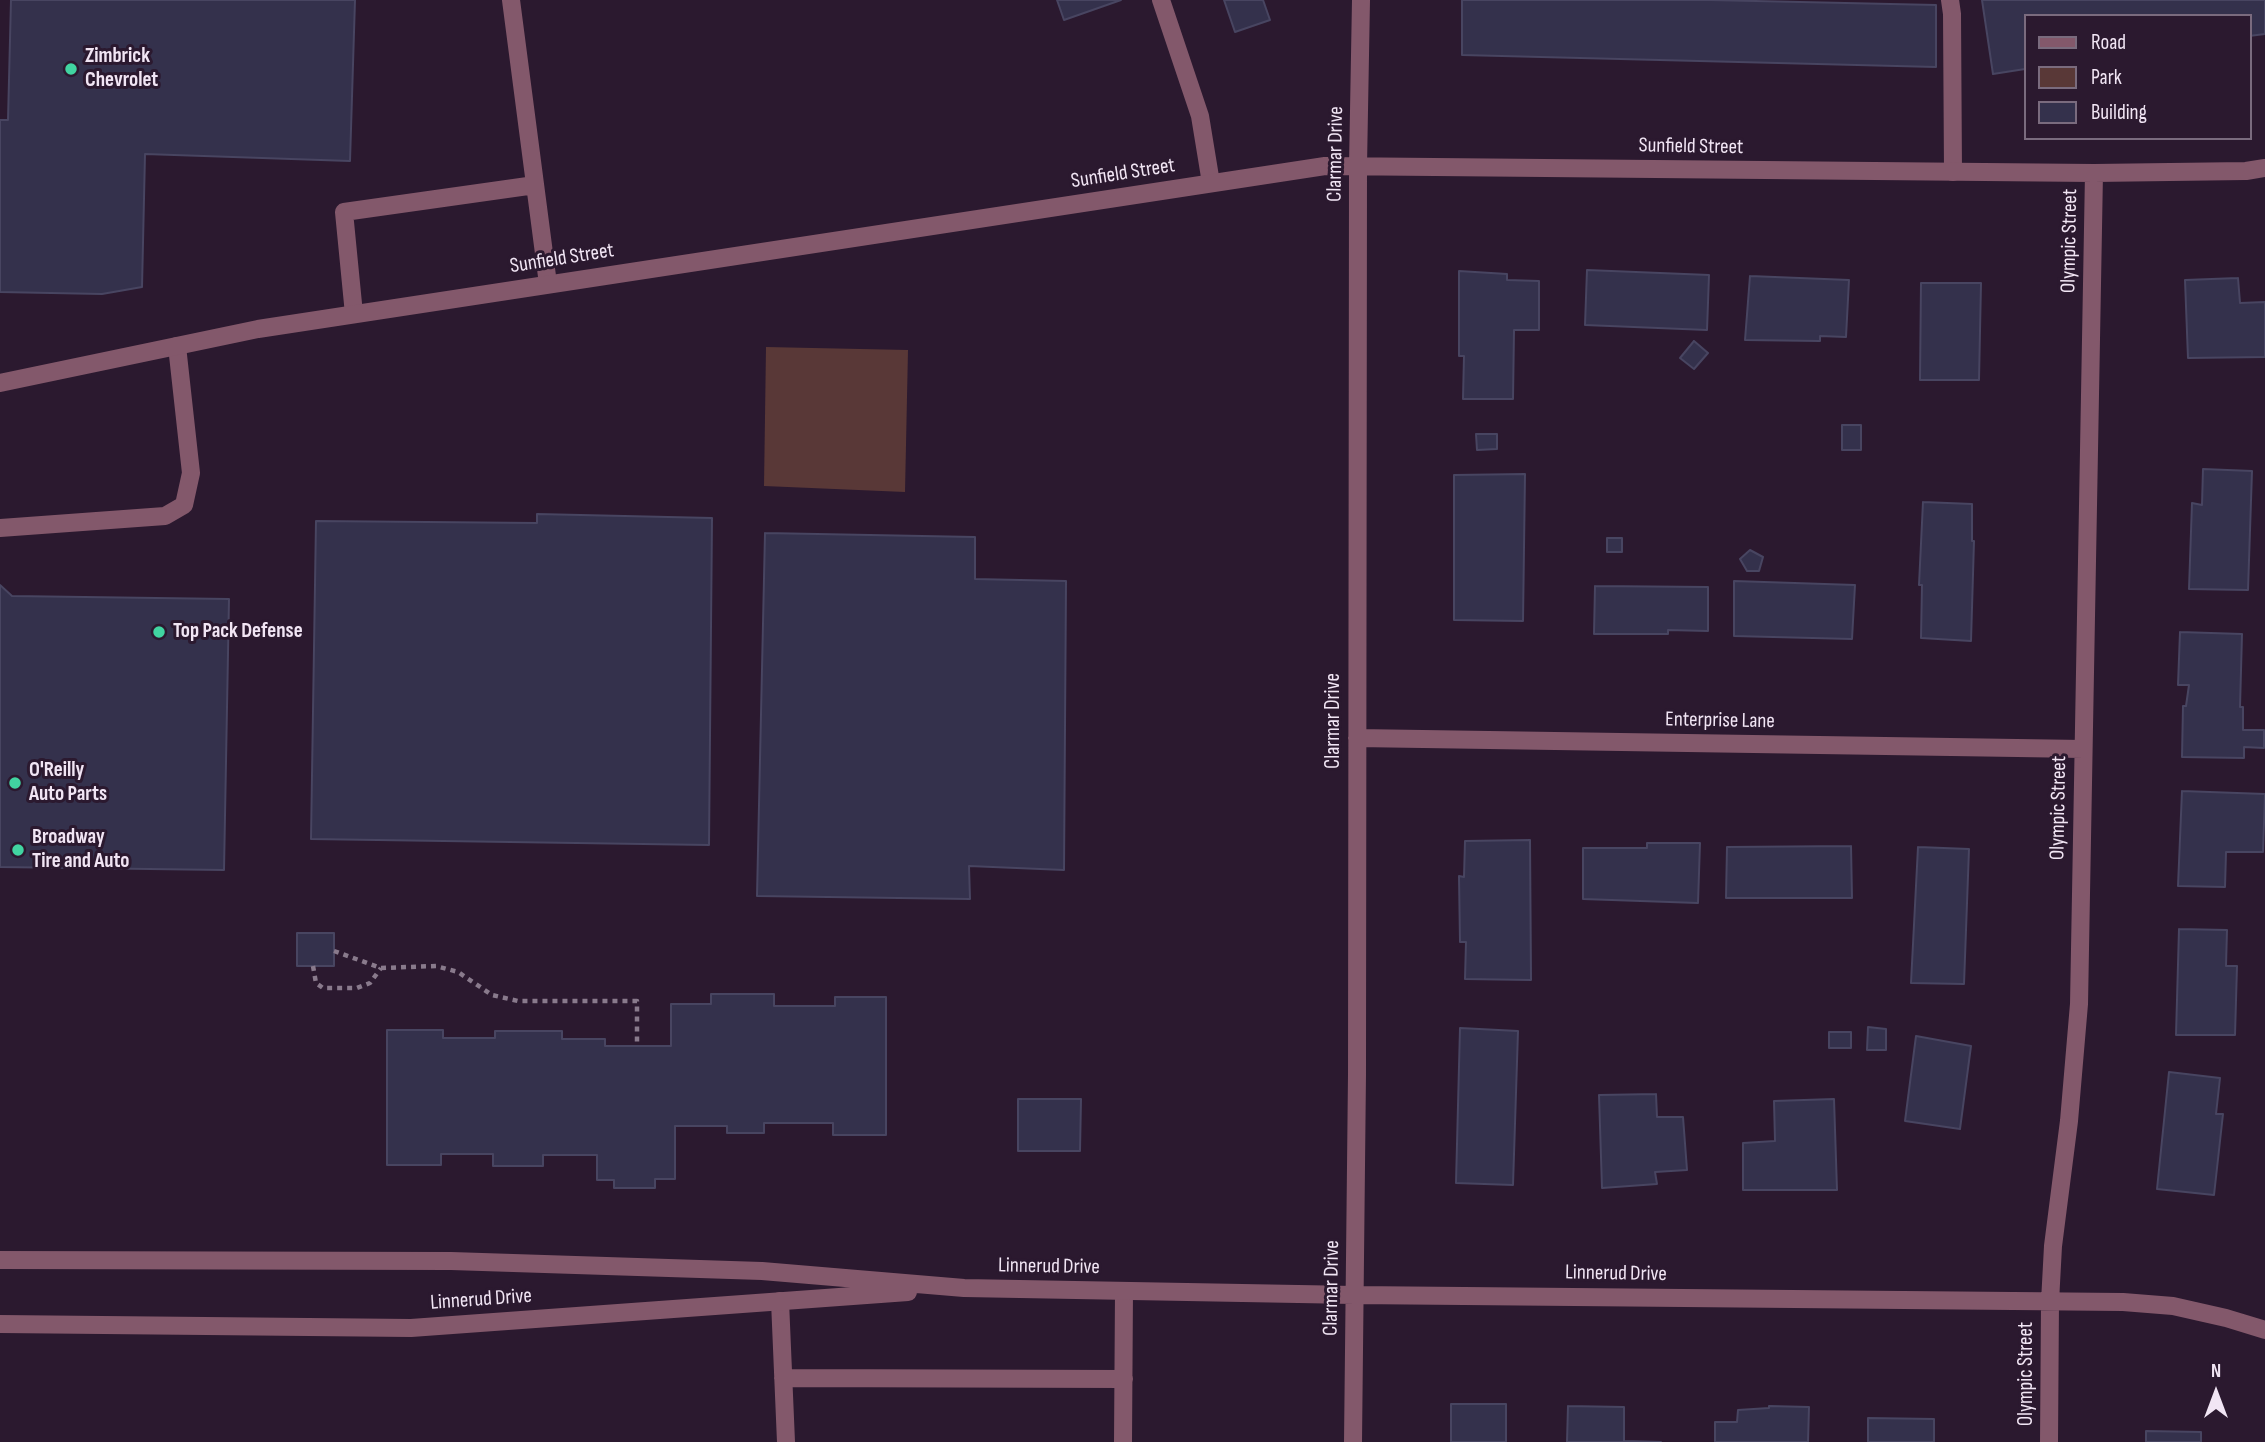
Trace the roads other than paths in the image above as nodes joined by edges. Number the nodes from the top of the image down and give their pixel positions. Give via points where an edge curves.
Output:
1 (511, 0) edge
2 (1161, 0) edge
3 (1362, 0) edge
4 (1950, 0) edge
5 (1358, 166) junction
6 (2265, 168) edge
7 (1952, 172) junction
8 (2094, 173) junction
9 (1211, 183) junction
10 (535, 185) junction
11 (548, 284) junction
12 (354, 314) junction
13 (177, 346) junction
14 (0, 383) edge
15 (0, 528) edge
16 (1357, 738) junction
17 (2083, 749) junction
18 (0, 1259) edge
19 (964, 1288) junction
20 (1124, 1291) junction
21 (1354, 1295) junction
22 (780, 1301) junction
23 (2050, 1302) junction
24 (0, 1324) edge
25 (2265, 1330) edge
26 (783, 1378) junction
27 (1124, 1379) junction
28 (786, 1442) edge
29 (1123, 1442) edge
30 (1353, 1442) edge
31 (2049, 1442) edge

1 - 10 street
2 - 9 street via 1200,116
3 - 5 street, Clarmar Drive
4 - 7 street
5 - 7 street, Sunfield Street
5 - 9 street, Sunfield Street via 1325,166
5 - 16 street, Clarmar Drive
6 - 8 street, Sunfield Street
7 - 8 street, Sunfield Street
8 - 17 street, Olympic Street
9 - 11 street, Sunfield Street
10 - 11 street
10 - 12 street via 344,212
11 - 12 street, Sunfield Street
12 - 13 street, Sunfield Street
13 - 14 street, Sunfield Street
13 - 15 street via 191,473 184,505 165,516
16 - 17 street, Enterprise Lane
16 - 21 street, Clarmar Drive
17 - 23 street, Olympic Street via 2079,1004
18 - 19 street, Linnerud Drive via 451,1261 762,1271
19 - 20 street, Linnerud Drive
19 - 22 street, Linnerud Drive
20 - 21 street, Linnerud Drive
20 - 27 street
21 - 23 street, Linnerud Drive
21 - 30 street, Clarmar Drive
22 - 24 street, Linnerud Drive via 411,1328
22 - 26 street
23 - 25 street, Linnerud Drive via 2172,1306
23 - 31 street, Olympic Street
26 - 27 street
26 - 28 street
27 - 29 street

